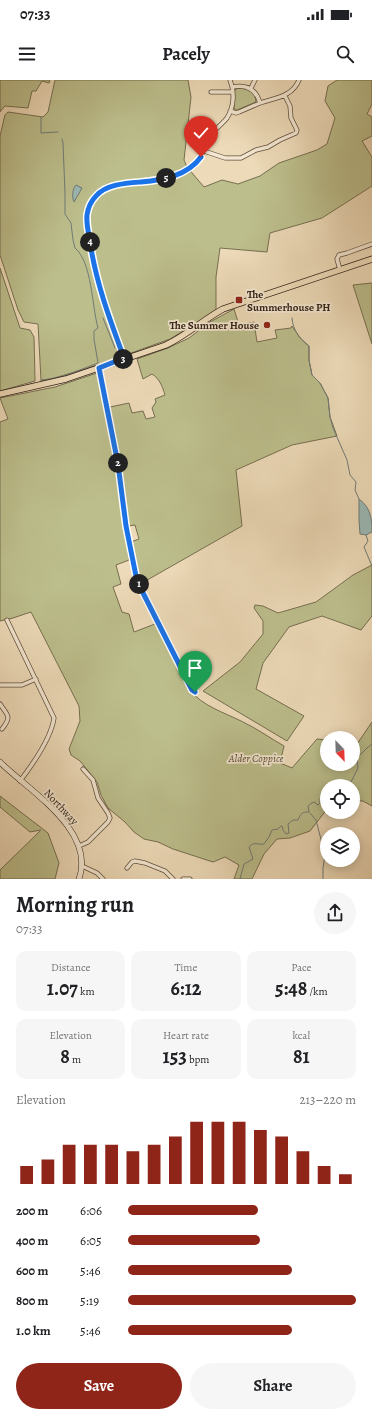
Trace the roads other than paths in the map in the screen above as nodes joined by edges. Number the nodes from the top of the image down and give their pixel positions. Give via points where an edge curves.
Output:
1 (230, 80) edge
2 (254, 80) edge
3 (299, 80) edge
4 (232, 87) junction
5 (251, 88) junction
6 (211, 92) dead end
7 (232, 92) junction
8 (285, 96) junction
9 (260, 103) junction
10 (230, 111) junction
11 (204, 151) junction
12 (372, 244) edge
13 (372, 259) edge
14 (340, 270) junction
15 (124, 358) junction
16 (99, 368) junction
17 (0, 394) edge
18 (7, 620) dead end
19 (36, 679) junction
20 (0, 685) edge
21 (195, 692) dead end
22 (0, 704) edge
23 (2, 729) dead end
24 (0, 762) edge
25 (83, 769) dead end
26 (20, 780) junction
27 (79, 846) junction
28 (82, 866) junction
29 (127, 868) dead end
30 (79, 879) edge
31 (103, 879) edge
32 (173, 879) edge
33 (183, 879) edge
34 (190, 879) edge

1 - 4 street
2 - 5 street
3 - 8 street via 295,88
4 - 5 street
4 - 7 street
5 - 9 street
6 - 7 street
7 - 10 street via 233,102
8 - 9 street
8 - 11 street via 296,133 240,158 225,158
9 - 10 street via 236,113
10 - 11 street via 212,134
11 - 15 street via 196,164 183,172 151,182 106,188 90,204 87,216 88,232 95,272 103,303
12 - 14 street via 339,255 337,259
13 - 14 main road
14 - 15 main road via 223,309 166,345
15 - 16 main road
16 - 17 main road via 66,379
16 - 21 street via 137,581
18 - 19 street
19 - 20 street via 22,685
19 - 26 street via 54,720 34,761
22 - 23 street via 9,717
24 - 26 street, Northway
25 - 27 street via 94,780 98,798 110,818 88,842
26 - 27 street, Northway via 63,820
27 - 28 street, Northway
28 - 30 street, Northway
28 - 31 street
29 - 32 street via 135,861 145,863 165,871
33 - 34 street

